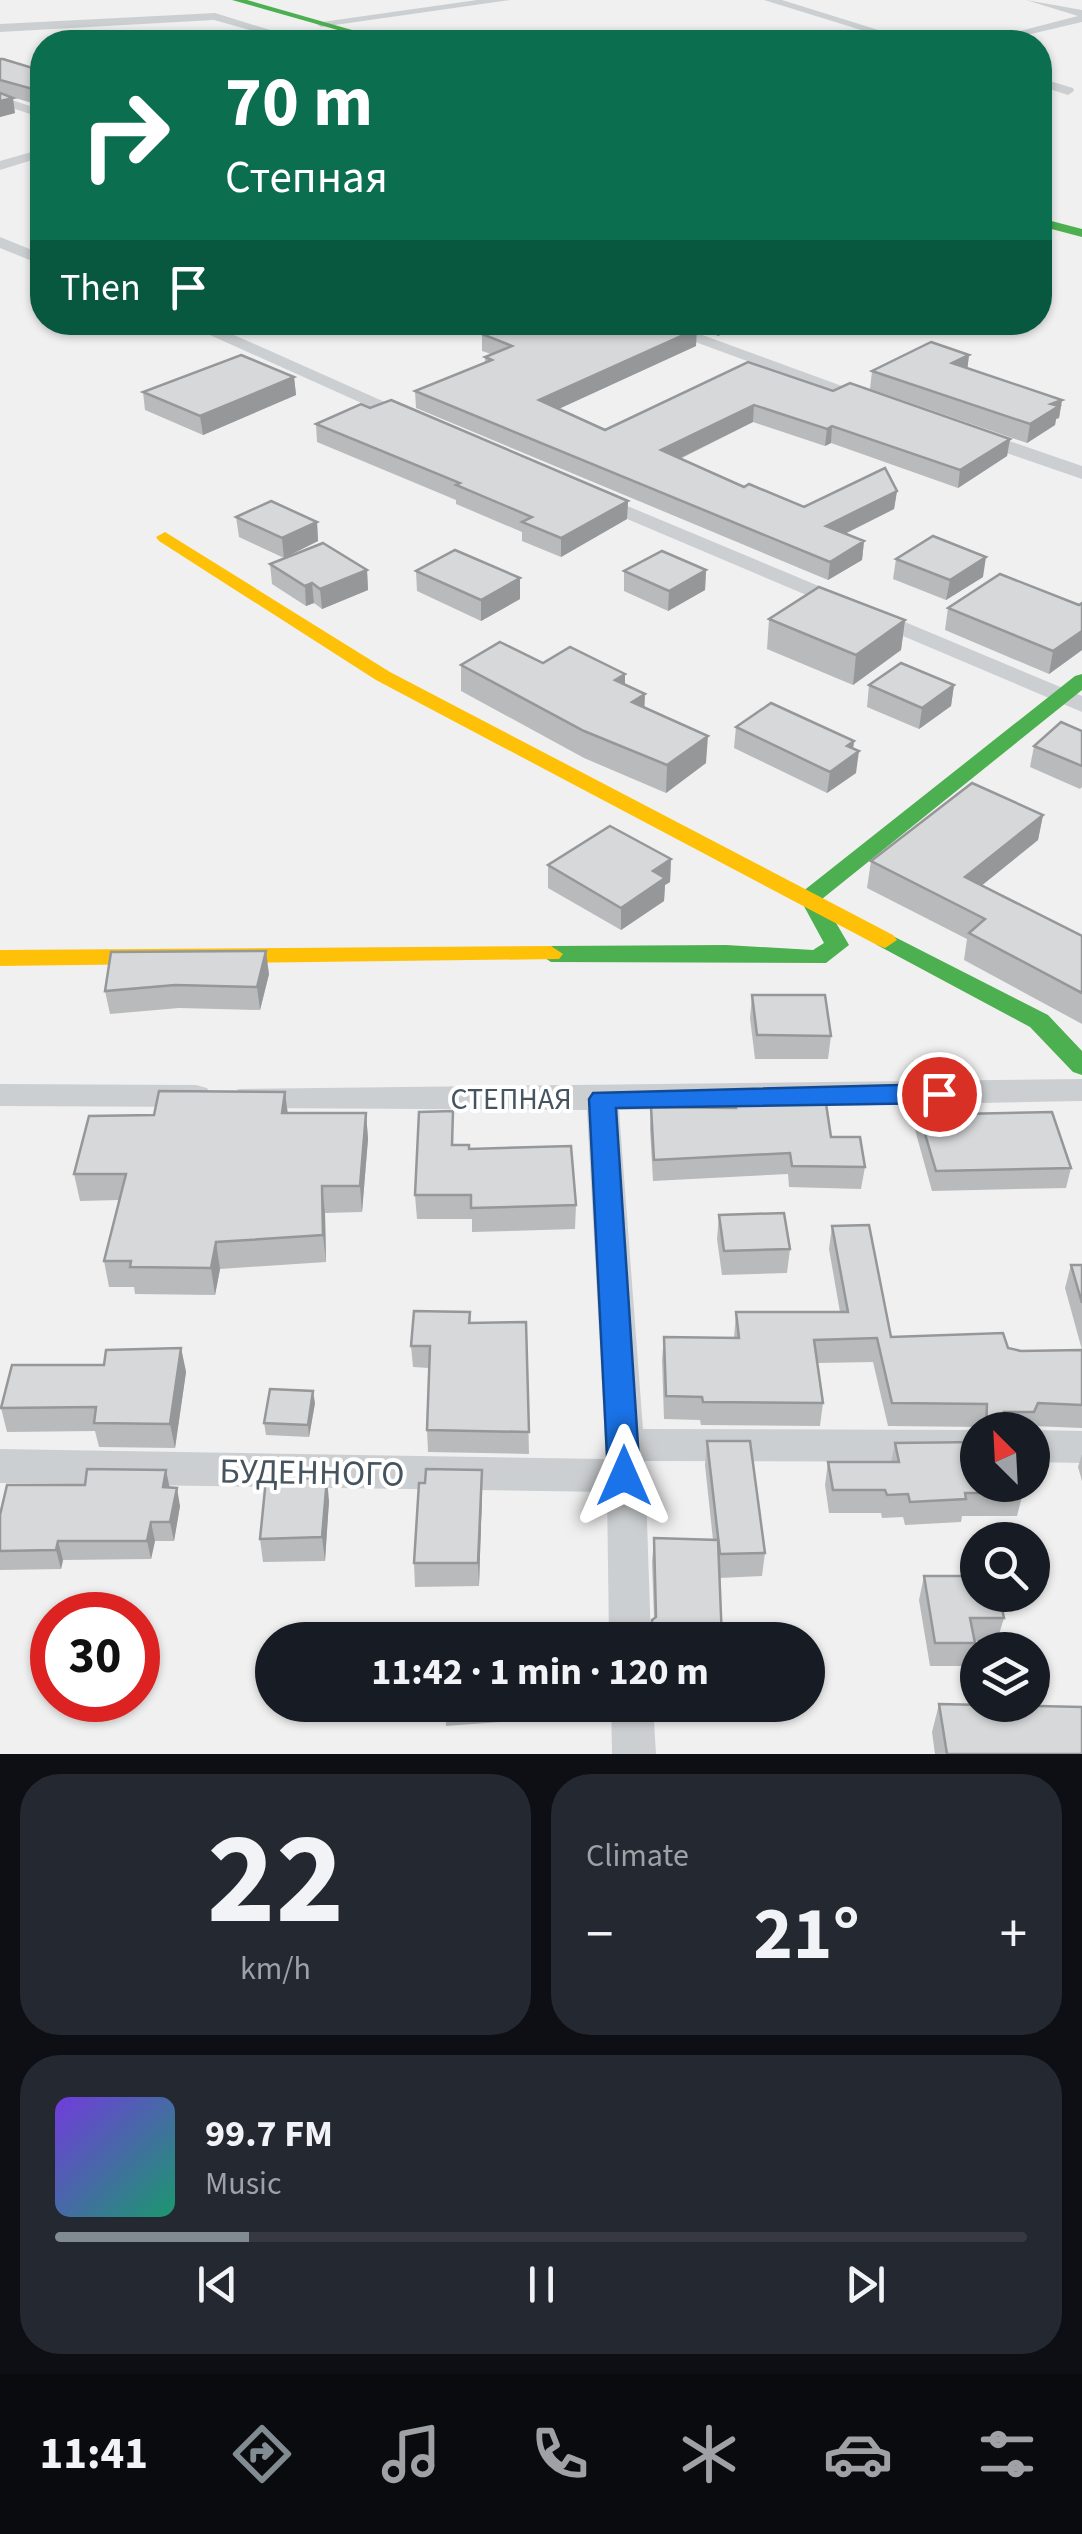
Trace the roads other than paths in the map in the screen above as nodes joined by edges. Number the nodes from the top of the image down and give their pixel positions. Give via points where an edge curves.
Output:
1 (237, 0) edge
2 (504, 0) edge
3 (770, 0) edge
4 (1032, 0) edge
5 (164, 4) dead end
6 (1082, 17) edge
7 (75, 21) junction
8 (0, 28) edge
9 (262, 30) edge
10 (313, 30) edge
11 (338, 30) edge
12 (871, 30) edge
13 (1031, 30) edge
14 (1052, 86) edge
15 (1068, 91) dead end
16 (0, 100) edge
17 (30, 110) edge
18 (30, 157) edge
19 (0, 166) edge
20 (1052, 225) edge
21 (1082, 233) edge
22 (0, 242) edge
23 (30, 255) edge
24 (219, 335) edge
25 (686, 335) edge
26 (888, 406) edge
27 (430, 427) edge
28 (961, 431) edge
29 (1082, 473) edge
30 (572, 488) edge
31 (165, 537) dead end
32 (1082, 680) edge
33 (1072, 701) edge
34 (810, 897) junction
35 (0, 958) edge
36 (1082, 1066) edge
37 (1082, 1090) edge
38 (0, 1095) edge
39 (602, 1099) junction
40 (1050, 1446) edge
41 (960, 1447) edge
42 (1082, 1447) edge
43 (624, 1460) junction
44 (0, 1466) edge
45 (629, 1622) edge
46 (633, 1722) edge
47 (634, 1754) edge

1 - 10 street
2 - 11 street
3 - 12 street
4 - 6 street
5 - 7 street
6 - 13 street
7 - 8 street
7 - 9 street via 215,16
14 - 15 street
16 - 17 street
18 - 19 street
20 - 21 street
22 - 23 street
24 - 27 street
25 - 26 street
28 - 29 street
30 - 33 street
31 - 34 street via 383,676
32 - 33 street
33 - 34 street
34 - 35 street via 837,945 818,958
34 - 36 street via 1039,1021
37 - 39 street, СТЕПНАЯ
38 - 39 street, СТЕПНАЯ
39 - 43 street
40 - 42 street
41 - 43 street, БУДЕННОГО
43 - 44 street, БУДЕННОГО
43 - 45 street
46 - 47 street

